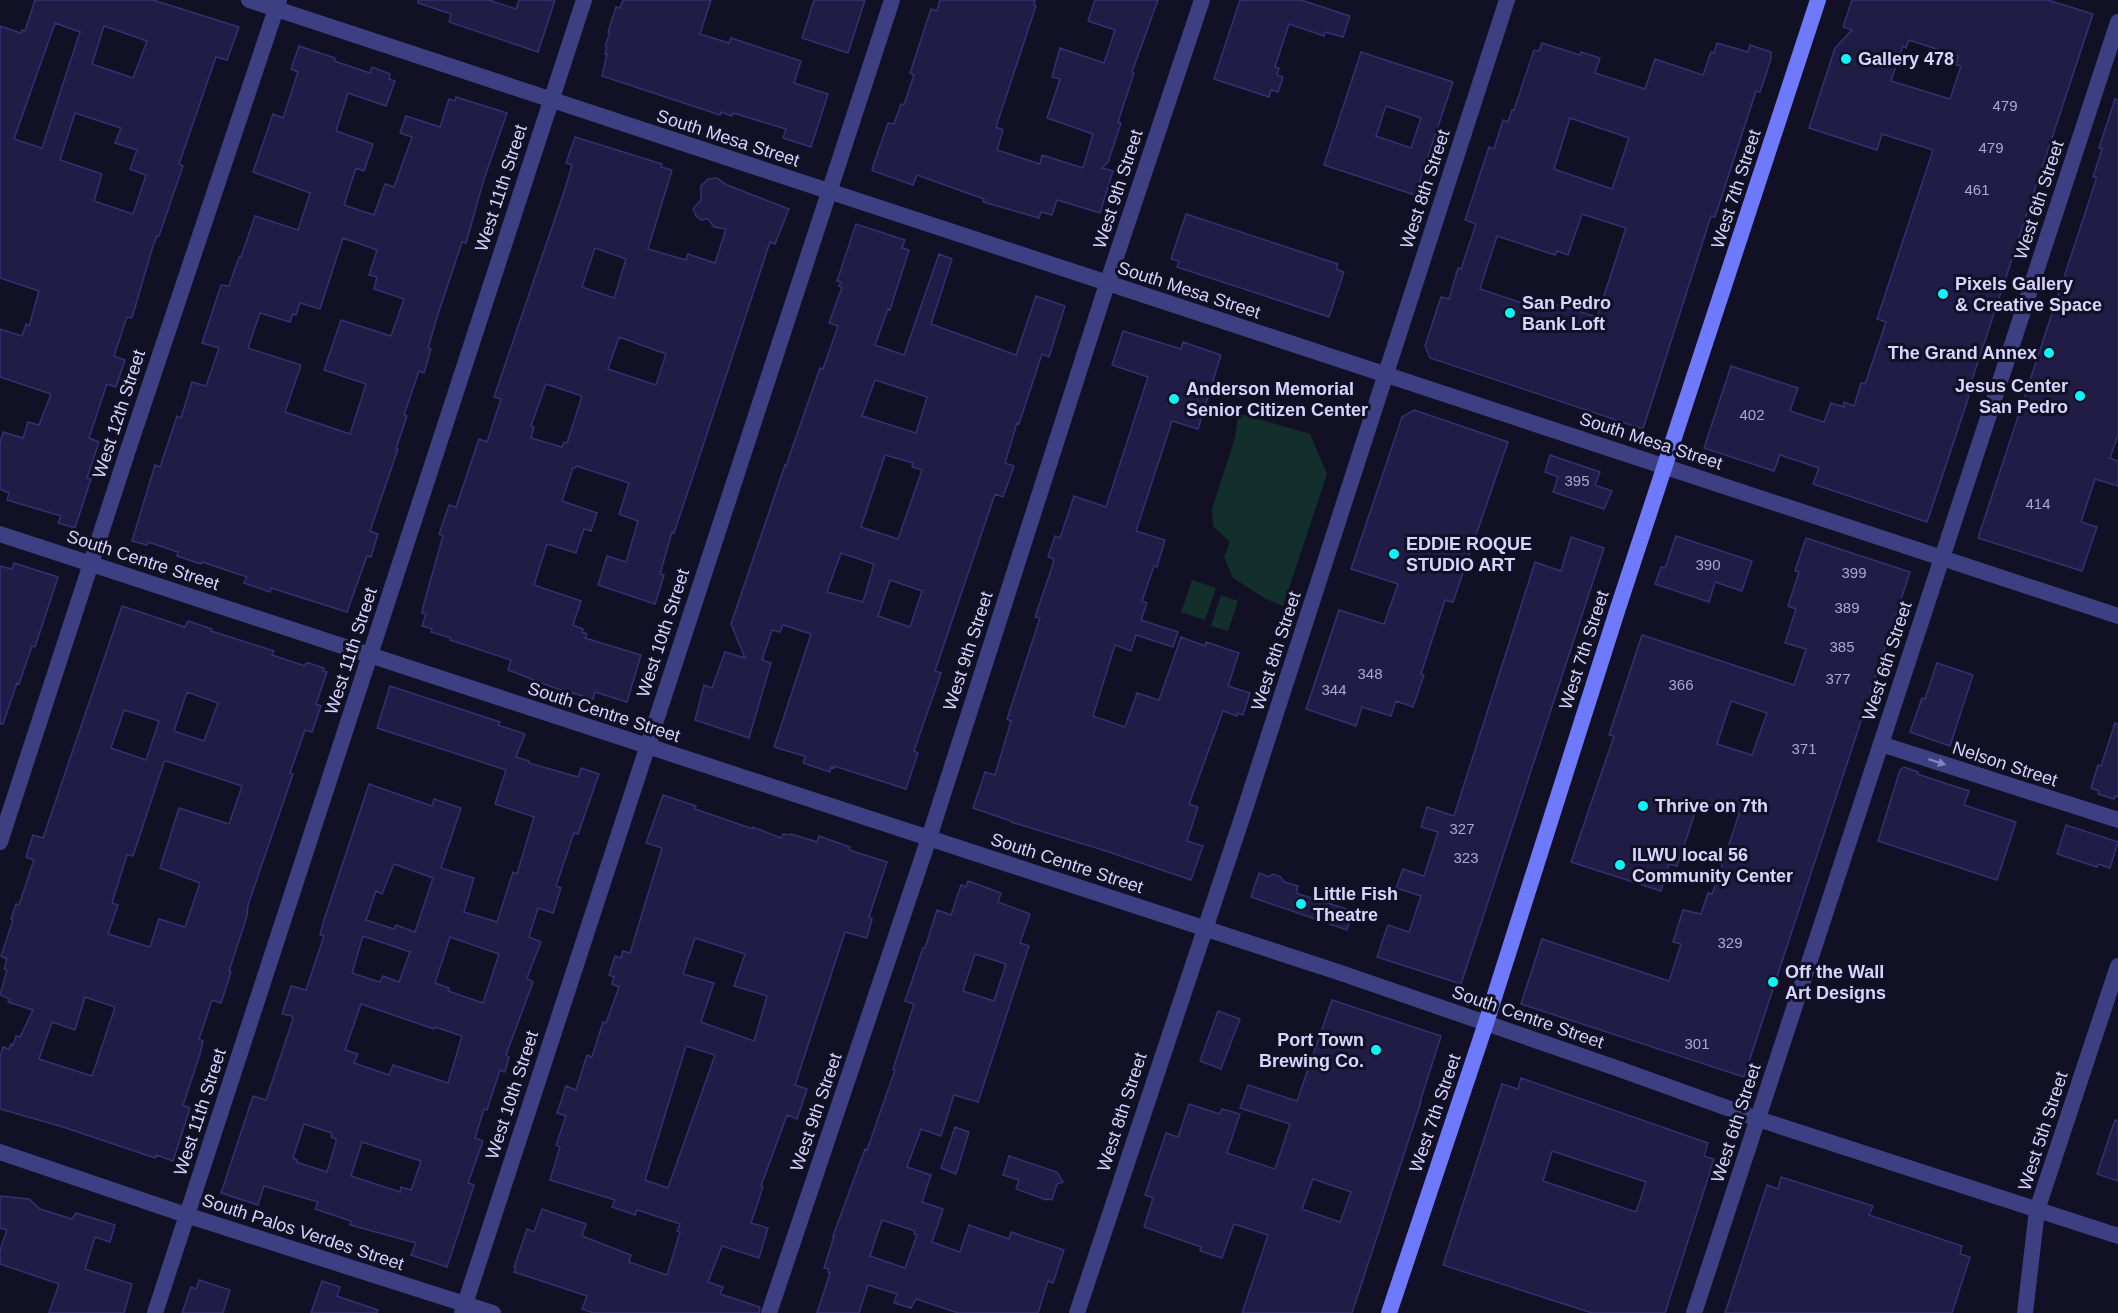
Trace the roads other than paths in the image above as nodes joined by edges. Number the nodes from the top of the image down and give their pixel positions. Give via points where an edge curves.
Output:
1 (249, 0) edge
2 (584, 0) edge
3 (892, 0) edge
4 (1202, 0) edge
5 (1507, 0) edge
6 (1818, 0) edge
7 (277, 4) edge
8 (2118, 22) edge
9 (550, 100) junction
10 (828, 192) junction
11 (1107, 284) junction
12 (1386, 374) junction
13 (1665, 466) junction
14 (0, 534) edge
15 (1941, 558) junction
16 (90, 564) junction
17 (2118, 616) edge
18 (370, 656) junction
19 (1881, 744) junction
20 (646, 747) junction
21 (2118, 820) edge
22 (929, 838) junction
23 (0, 842) edge
24 (1204, 929) junction
25 (2118, 966) edge
26 (1486, 1023) junction
27 (1758, 1119) junction
28 (0, 1152) edge
29 (2037, 1210) junction
30 (186, 1215) junction
31 (2118, 1236) edge
32 (464, 1308) edge
33 (154, 1313) edge
34 (493, 1313) edge
35 (769, 1313) edge
36 (1077, 1313) edge
37 (1389, 1313) edge
38 (1694, 1313) edge
39 (2025, 1313) edge

1 - 7 street, South Mesa Street
2 - 9 street, West 11th Street
3 - 10 street, West 10th Street
4 - 11 street, West 9th Street
5 - 12 street, West 8th Street
6 - 13 main road, West 7th Street
7 - 9 street, South Mesa Street
7 - 16 street, West 12th Street
8 - 15 street, West 6th Street
9 - 10 street, South Mesa Street
9 - 18 street, West 11th Street
10 - 11 street, South Mesa Street
10 - 20 street, West 10th Street
11 - 12 street, South Mesa Street
11 - 22 street, West 9th Street
12 - 13 street, South Mesa Street
12 - 24 street, West 8th Street
13 - 15 street, South Mesa Street
13 - 26 main road, West 7th Street
14 - 16 street, South Centre Street
15 - 17 street, South Mesa Street
15 - 19 street, West 6th Street
16 - 18 street, South Centre Street
16 - 23 street, West 12th Street
18 - 20 street, South Centre Street
18 - 30 street, West 11th Street
19 -> 21 street, Nelson Street
19 - 27 street, West 6th Street
20 - 22 street, South Centre Street
20 - 32 street, West 10th Street
22 - 24 street, South Centre Street
22 - 35 street, West 9th Street
24 - 26 street, South Centre Street
24 - 36 street, West 8th Street
25 - 29 street, West 5th Street
26 - 27 street, South Centre Street
26 - 37 main road, West 7th Street
27 - 29 street, South Centre Street
27 - 38 street, West 6th Street
28 - 30 street, South Palos Verdes Street
29 - 31 street, South Centre Street
29 - 39 street, West 5th Street
30 - 32 street, South Palos Verdes Street
30 - 33 street, West 11th Street
32 - 34 street, South Palos Verdes Street

